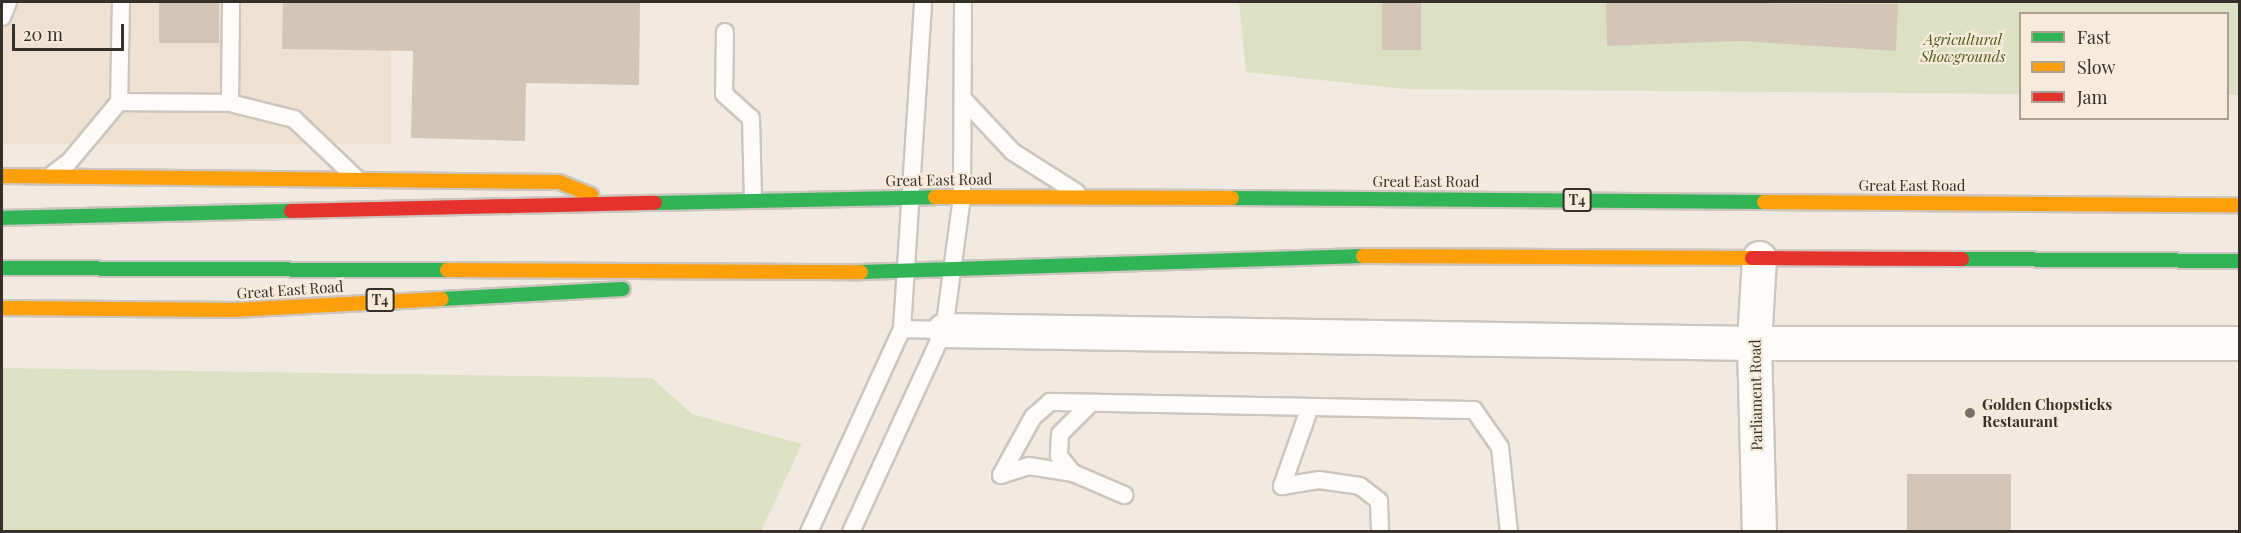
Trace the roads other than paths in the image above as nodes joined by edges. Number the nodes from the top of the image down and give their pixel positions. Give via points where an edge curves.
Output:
1 (8, 2) edge
2 (121, 2) edge
3 (231, 2) edge
4 (923, 2) edge
5 (963, 2) edge
6 (2, 17) edge
7 (725, 32) dead end
8 (964, 100) junction
9 (119, 102) junction
10 (230, 103) junction
11 (2, 176) edge
12 (50, 176) junction
13 (358, 179) junction
14 (914, 196) junction
15 (962, 196) junction
16 (1083, 196) junction
17 (753, 200) junction
18 (612, 203) junction
19 (2240, 205) edge
20 (2, 218) edge
21 (1759, 258) junction
22 (2240, 261) edge
23 (2, 268) edge
24 (758, 269) junction
25 (907, 271) junction
26 (952, 272) junction
27 (2, 308) edge
28 (902, 329) junction
29 (944, 330) junction
30 (1754, 343) junction
31 (2240, 343) edge
32 (1092, 403) junction
33 (1310, 407) junction
34 (1073, 473) junction
35 (1124, 495) dead end
36 (1380, 529) dead end
37 (809, 531) edge
38 (851, 531) edge
39 (1509, 531) edge
40 (1759, 531) edge

1 - 6 lane
2 - 9 lane
3 - 10 lane
4 - 14 lane
5 - 8 lane
7 - 17 lane via 724,94 752,118
8 - 15 lane
8 - 16 lane via 1013,152
9 - 10 lane
9 - 12 lane via 69,162
10 - 13 lane via 294,119
11 - 12 main road, Great East Road / T4
12 - 13 main road, Great East Road / T4
13 - 18 main road, Great East Road / T4 via 559,182
14 - 15 main road, Great East Road / T4
14 - 17 main road, Great East Road / T4
14 - 25 lane
15 - 16 main road, Great East Road / T4
15 - 26 lane
16 - 19 main road, Great East Road / T4
17 - 18 main road, Great East Road / T4
18 - 20 main road, Great East Road / T4
21 - 22 main road, Great East Road / T4
21 - 26 main road, Great East Road / T4 via 1380,255
21 - 30 street, Parliament Road
23 - 24 main road, Great East Road / T4
24 - 25 main road, Great East Road / T4
24 - 27 main road, Great East Road / T4 via 692,285 234,310
25 - 26 main road, Great East Road / T4
25 - 28 lane
26 - 29 lane
28 - 29 lane
28 - 37 lane
29 - 30 street
29 - 38 lane
30 - 31 street
30 - 40 street, Parliament Road
32 - 33 lane
32 - 34 lane via 1060,434 1059,456
32 - 34 lane via 1050,402 1033,417 1001,475 1029,466
33 - 36 lane via 1282,486 1319,480 1360,486 1378,501
33 - 39 lane via 1474,410 1500,447
34 - 35 lane

